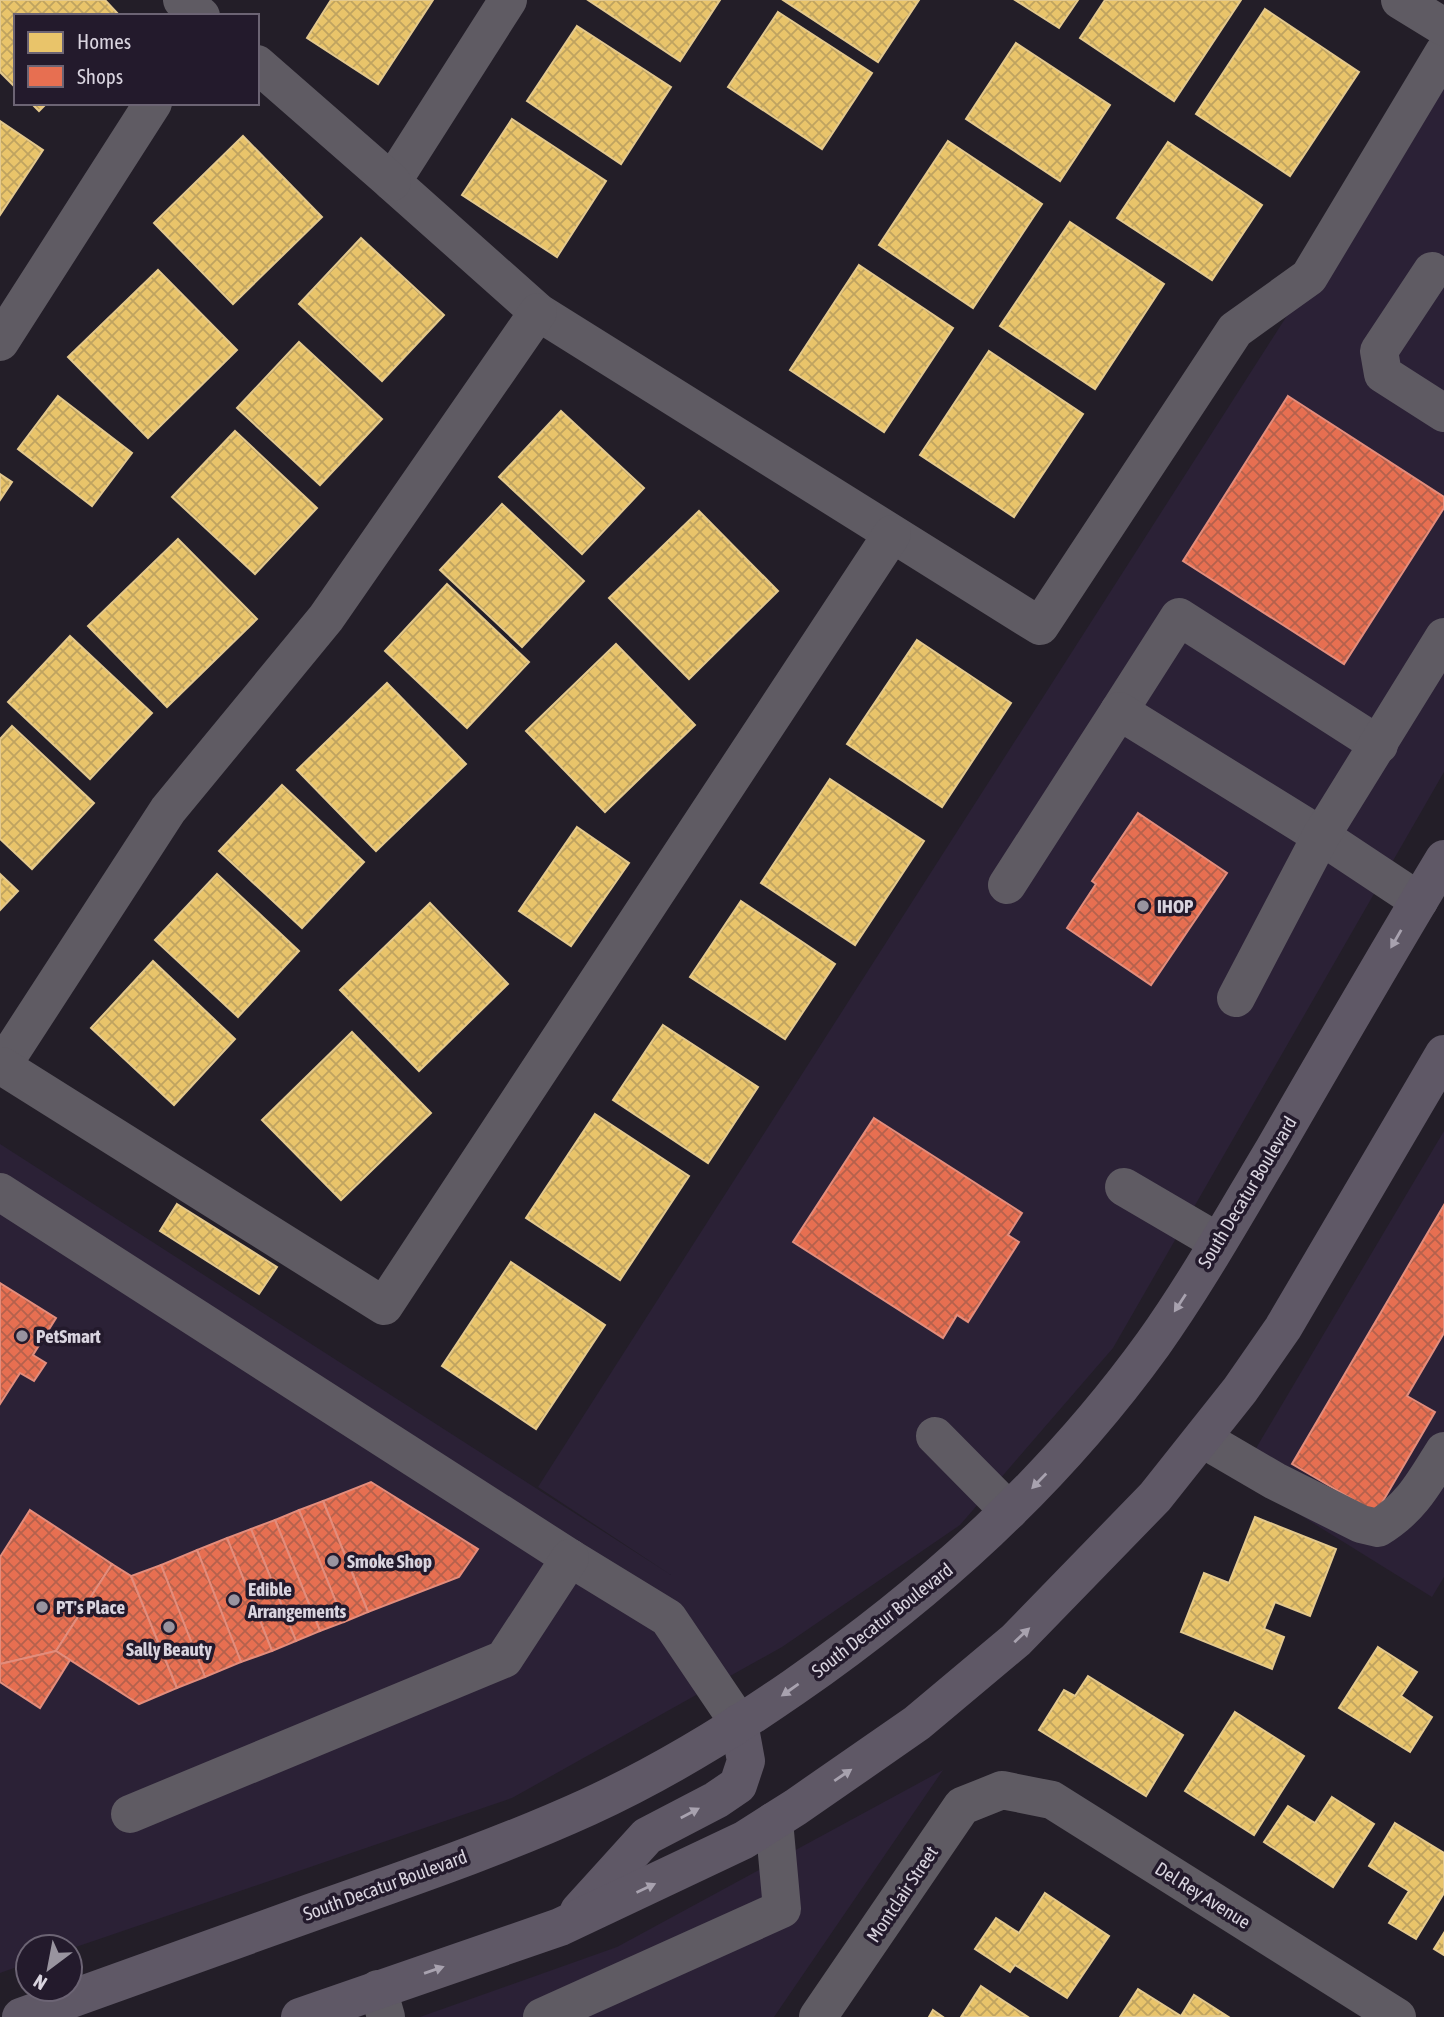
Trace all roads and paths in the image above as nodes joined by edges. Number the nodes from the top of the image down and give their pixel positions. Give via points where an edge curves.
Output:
1 (182, 0) edge
2 (508, 0) edge
3 (1400, 0) edge
4 (199, 14) edge
5 (1444, 27) edge
6 (1444, 52) edge
7 (259, 66) edge
8 (152, 105) edge
9 (392, 182) junction
10 (1440, 267) edge
11 (538, 312) junction
12 (0, 342) edge
13 (1444, 413) edge
14 (892, 534) junction
15 (1444, 637) edge
16 (1119, 711) junction
17 (1379, 746) junction
18 (1321, 836) junction
19 (1444, 859) edge
20 (1007, 885) dead end
21 (1419, 901) junction
22 (1236, 998) dead end
23 (1, 1065) edge
24 (1438, 1078) edge
25 (1124, 1187) dead end
26 (0, 1192) edge
27 (1218, 1242) junction
28 (935, 1436) dead end
29 (1203, 1439) junction
30 (1444, 1451) edge
31 (1009, 1511) junction
32 (570, 1558) junction
33 (739, 1723) junction
34 (1002, 1790) joint
35 (130, 1814) dead end
36 (774, 1821) junction
37 (568, 1923) junction
38 (382, 2003) edge
39 (21, 2017) edge
40 (300, 2017) edge
41 (542, 2017) edge
42 (818, 2017) edge
43 (1397, 2017) edge

1 - 4 street
2 - 9 street
3 - 5 street
6 - 14 street via 1309,277 1235,330 1040,626
7 - 9 street
8 - 12 street
9 - 11 street
10 - 13 street via 1378,351 1382,374
11 - 14 street
11 - 23 street via 326,618 169,810
14 - 23 street via 384,1306
15 - 17 street
16 - 17 street via 1179,617
16 - 18 street
16 - 20 street
17 - 18 street
18 - 21 street
18 - 22 street
19 - 21 main road, South Decatur Boulevard
21 -> 27 main road, South Decatur Boulevard
24 - 29 main road via 1283,1328
25 - 27 street
26 - 32 street
27 -> 31 main road, South Decatur Boulevard via 1153,1343 1107,1403
28 - 31 street
29 - 30 street via 1275,1481 1378,1528 1398,1516
36 -> 29 main road via 917,1723 1016,1640 1155,1497
31 -> 33 main road, South Decatur Boulevard via 911,1601
32 - 33 street via 668,1618
32 - 35 street via 504,1659
37 -> 33 main road via 647,1836 738,1785 746,1761
33 - 39 main road, South Decatur Boulevard via 665,1769 499,1844
34 - 42 street, Montclair Street via 962,1806
34 - 43 street, Del Rey Avenue via 1052,1800
37 -> 36 main road via 692,1866
36 - 41 street via 782,1909
38 -> 37 main road
38 - 40 main road

